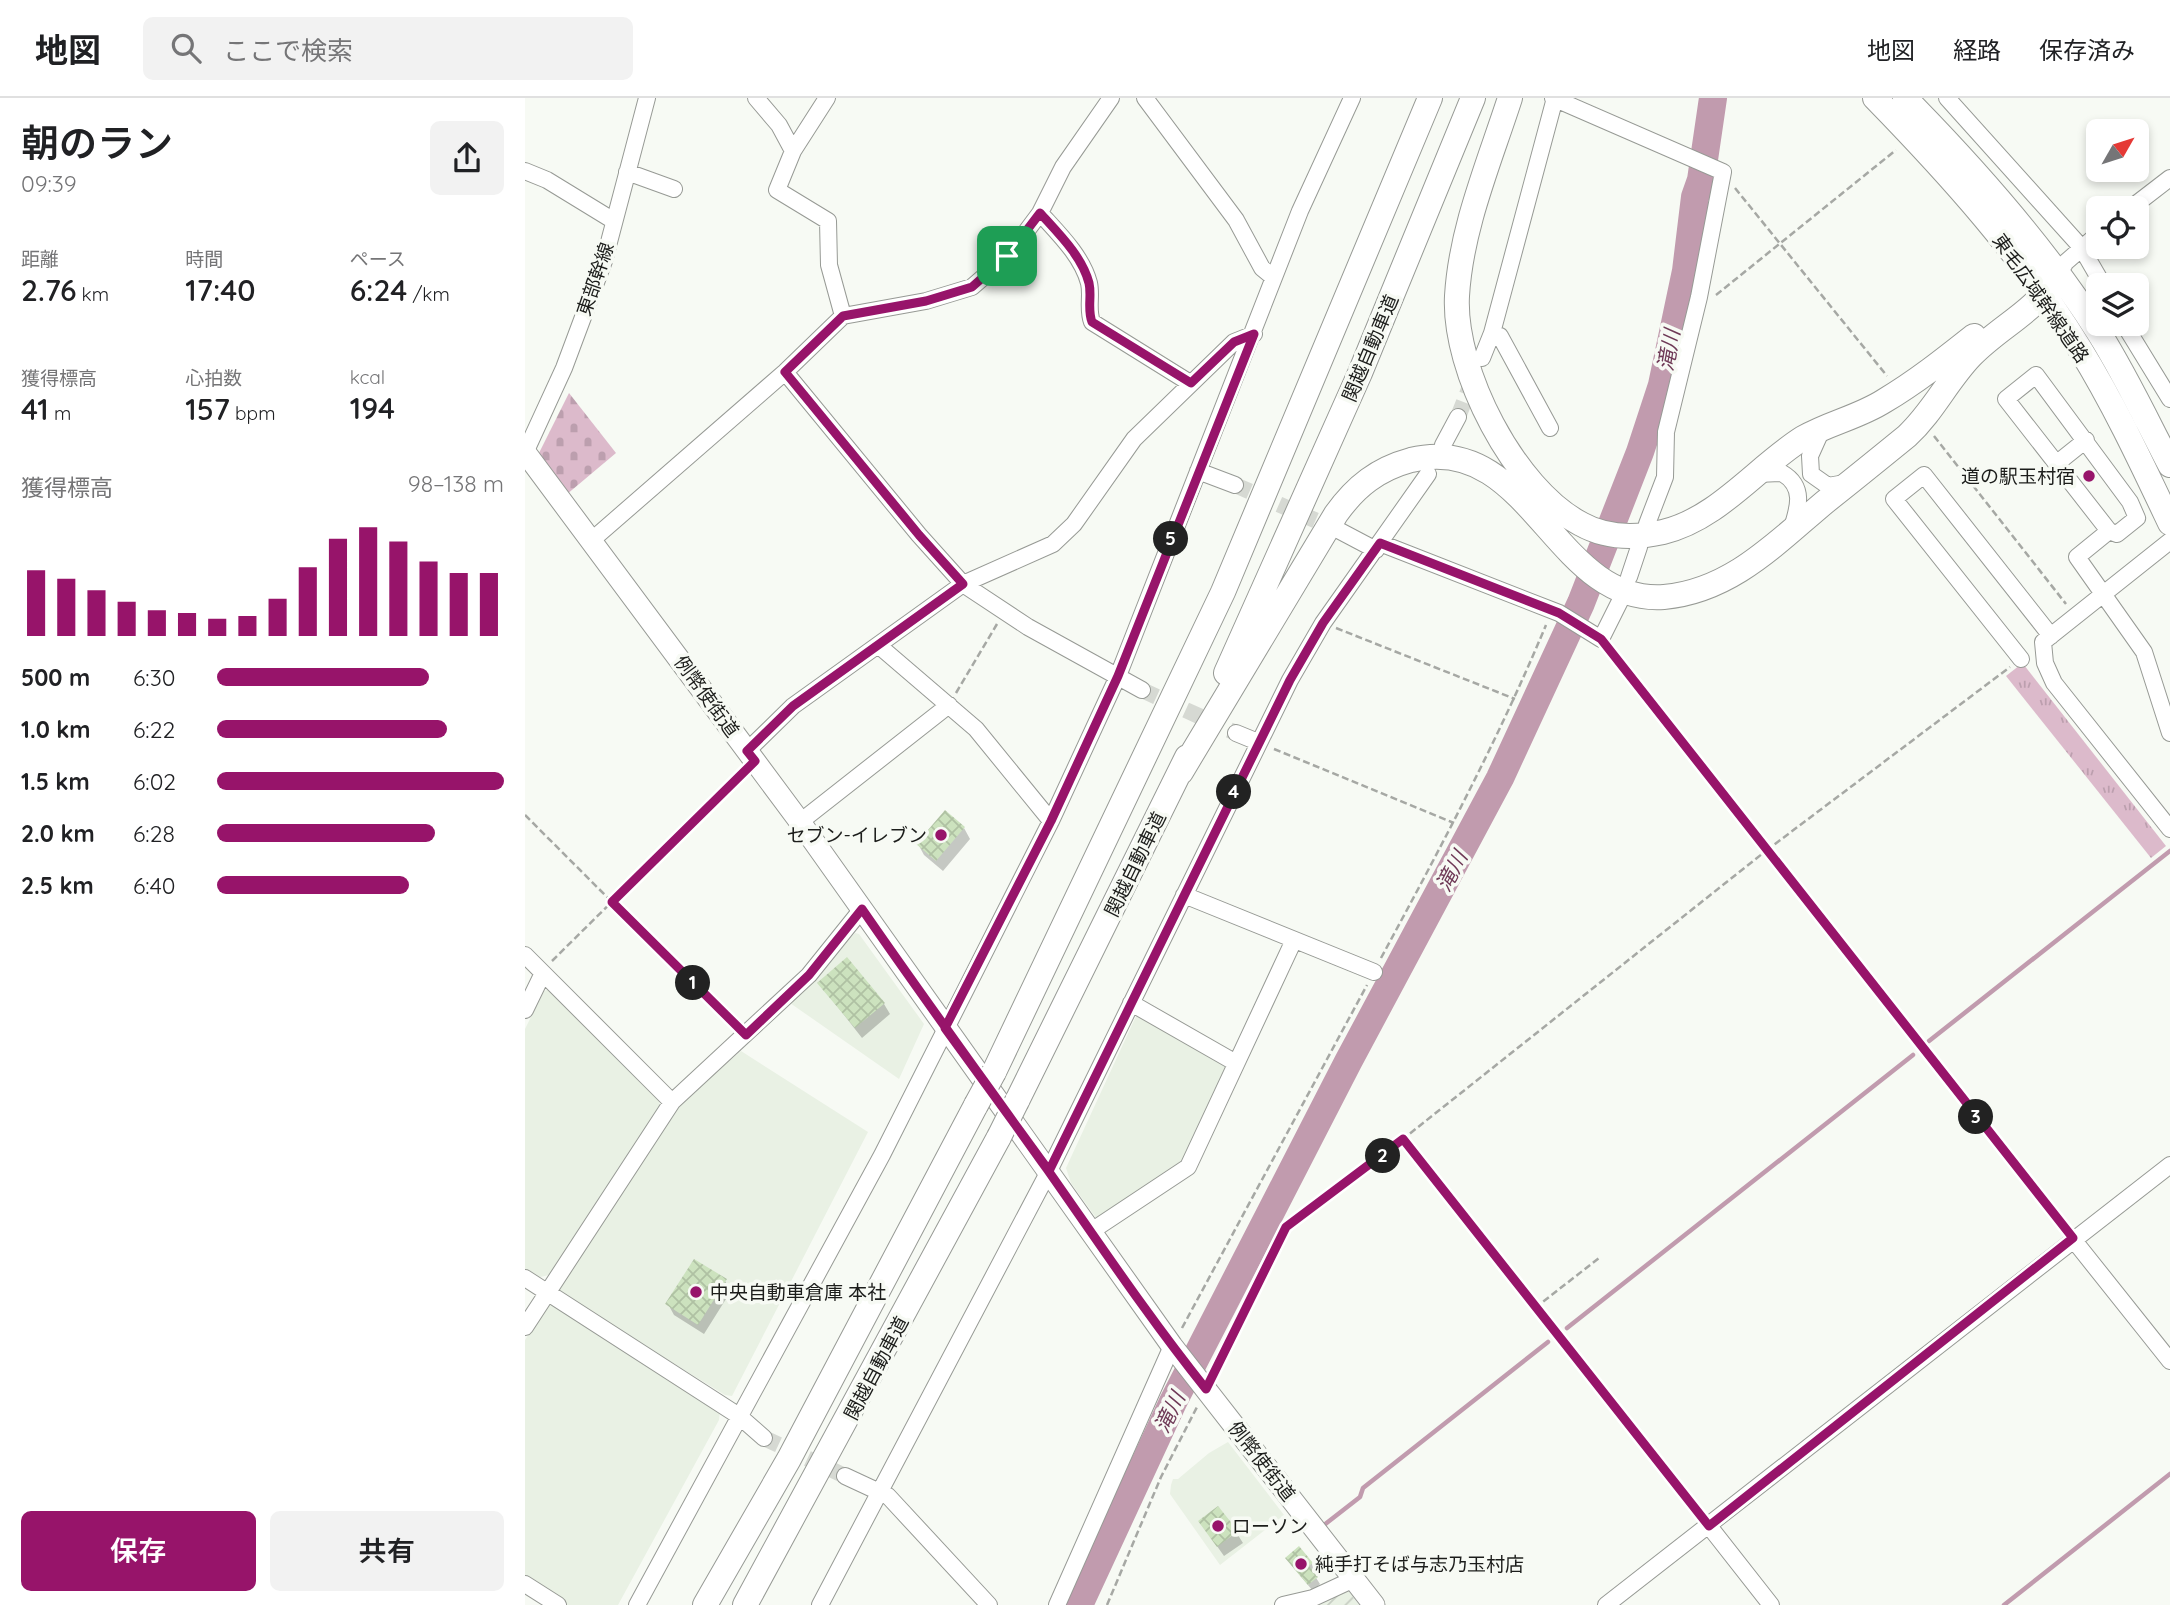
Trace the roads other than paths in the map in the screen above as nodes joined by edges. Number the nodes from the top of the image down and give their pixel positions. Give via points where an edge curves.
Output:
1 (647, 98) edge
2 (756, 98) edge
3 (827, 98) edge
4 (1111, 98) edge
5 (1145, 98) edge
6 (1352, 98) edge
7 (1430, 98) edge
8 (1473, 98) edge
9 (1510, 98) edge
10 (1554, 98) edge
11 (1875, 98) edge
12 (1905, 98) edge
13 (1947, 98) edge
14 (793, 151) junction
15 (525, 171) edge
16 (627, 172) junction
17 (2170, 178) edge
18 (674, 189) dead end
19 (2147, 196) edge
20 (1040, 213) junction
21 (614, 221) junction
22 (2086, 243) edge
23 (2081, 247) junction
24 (2095, 273) edge
25 (1273, 277) junction
26 (2046, 287) junction
27 (843, 316) junction
28 (1492, 333) junction
29 (1254, 334) junction
30 (2131, 336) edge
31 (1482, 358) dead end
32 (785, 372) junction
33 (1191, 383) junction
34 (2170, 400) edge
35 (1458, 417) tunnel mouth
36 (1823, 427) junction
37 (1550, 428) dead end
38 (2086, 439) junction
39 (1443, 445) dead end
40 (525, 453) edge
41 (2056, 464) junction
42 (2170, 465) edge
43 (1198, 471) junction
44 (1428, 474) dead end
45 (1756, 475) junction
46 (1857, 478) junction
47 (1234, 485) tunnel mouth
48 (2170, 523) edge
49 (1340, 531) tunnel mouth
50 (2109, 531) junction
51 (1791, 532) junction
52 (1642, 535) junction
53 (592, 540) junction
54 (2170, 541) edge
55 (1378, 547) junction
56 (963, 584) junction
57 (1623, 589) junction
58 (2102, 594) junction
59 (2047, 639) junction
60 (878, 645) junction
61 (2021, 659) road end
62 (1118, 676) junction
63 (1142, 690) tunnel mouth
64 (949, 705) junction
65 (1236, 733) tunnel mouth
66 (2170, 733) edge
67 (1258, 742) junction
68 (751, 756) junction
69 (1181, 772) junction
70 (1051, 821) junction
71 (800, 822) junction
72 (2170, 829) edge
73 (1184, 895) junction
74 (862, 909) junction
75 (1294, 940) junction
76 (525, 955) edge
77 (1374, 972) dead end
78 (542, 975) junction
79 (1131, 1003) junction
80 (525, 1010) edge
81 (945, 1028) junction
82 (1237, 1063) junction
83 (672, 1102) junction
84 (2170, 1165) edge
85 (1049, 1171) junction
86 (1090, 1232) junction
87 (2073, 1238) junction
88 (525, 1278) edge
89 (548, 1292) junction
90 (525, 1327) edge
91 (1175, 1350) junction
92 (2170, 1361) edge
93 (739, 1416) junction
94 (764, 1438) tunnel mouth
95 (845, 1476) tunnel mouth
96 (878, 1492) junction
97 (1709, 1526) junction
98 (1354, 1579) junction
99 (525, 1584) edge
100 (558, 1605) edge
101 (637, 1605) edge
102 (705, 1605) edge
103 (745, 1605) edge
104 (820, 1605) edge
105 (989, 1605) edge
106 (1057, 1605) edge
107 (1283, 1605) edge
108 (1374, 1605) edge
109 (1606, 1605) edge
110 (1771, 1605) edge

1 - 16 street, 東部幹線
2 - 14 street
3 - 14 street
4 - 20 street via 1063,167
5 - 25 street via 1236,220 1262,268
6 - 25 street
7 - 102 highway, 関越自動車道, bridge via 1223,592 994,1072 789,1459
8 - 69 highway, 関越自動車道 via 1360,373
9 - 52 highway via 1464,239 1457,297 1458,330 1476,394 1511,454 1556,507 1580,524 1618,536
10 - 28 street
10 - 52 street via 1720,171 1699,297 1666,432 1665,477
11 - 26 highway, 東毛広域幹線道路
12 - 26 highway, 東毛広域幹線道路 via 2000,205
13 - 23 street
14 - 27 street via 777,190 828,221 829,265
15 - 21 street
16 - 18 street
16 - 21 street, 東部幹線
17 - 19 street
20 - 27 street via 1007,256 972,287 926,301
20 - 33 street via 1072,248 1089,284 1092,322
21 - 40 street, 東部幹線 via 565,368
22 - 23 street
23 - 24 street
23 - 26 street
25 - 29 street
26 - 36 highway via 1883,402
26 - 42 highway, 東毛広域幹線道路 via 2097,330
26 - 46 highway via 1974,354 1926,419
26 - 48 highway, 東毛広域幹線道路
27 - 32 street
28 - 31 street
28 - 37 street via 1500,336
29 - 33 street via 1234,342
29 - 43 street
30 - 34 street
32 - 53 street
32 - 56 street
33 - 56 street via 1134,439 1073,524 1053,544
35 - 39 street
36 - 45 highway
36 - 46 street via 1809,456 1811,474 1828,486
38 - 41 street
38 - 41 street via 2036,375 2006,399
38 - 50 street via 2137,518 2117,534
40 - 53 main road, 例幣使街道
41 - 50 street
43 - 47 street
43 - 62 street
44 - 55 street
45 - 51 street via 1782,473 1796,486 1799,496
45 - 52 highway via 1685,524
46 - 51 highway
49 - 55 street
50 - 58 street via 2077,557
51 - 57 highway via 1749,565 1707,588 1660,597
52 - 57 street
53 - 68 main road, 例幣使街道
54 - 58 street
55 - 57 street via 1559,613 1595,634
55 - 67 street via 1323,623
56 - 60 street
56 - 62 street
57 - 69 highway via 1598,577 1569,552 1516,492 1475,465 1422,458 1382,470 1364,482 1336,514
58 - 59 street
58 - 66 street via 2144,652
59 - 61 street via 1924,475 1894,499
59 - 72 street via 2045,663 2055,683
60 - 64 street
60 - 68 street via 793,706
62 - 63 street
62 - 70 street
64 - 70 street via 976,730
64 - 71 street
65 - 67 street
67 - 73 street
68 - 71 main road, 例幣使街道
69 - 103 highway, 関越自動車道, bridge via 999,1137
70 - 81 street
71 - 74 main road, 例幣使街道
73 - 75 street
73 - 79 street
74 - 81 main road, 例幣使街道
74 - 83 street via 809,975
75 - 77 street
75 - 82 street
76 - 78 street
78 - 80 street
78 - 83 street
79 - 82 street
79 - 85 street
81 - 85 main road, 例幣使街道
81 - 93 street via 882,1155
82 - 86 street via 1188,1167
83 - 89 street
84 - 87 street
85 - 86 main road, 例幣使街道
85 - 96 street
86 - 91 main road, 例幣使街道
87 - 92 street
87 - 97 street
88 - 89 street
89 - 90 street
89 - 93 street
91 - 98 main road, 例幣使街道
91 - 106 street
93 - 94 street
93 - 101 street
95 - 96 street
96 - 104 street
96 - 105 street via 888,1496
97 - 109 street
97 - 110 street
98 - 107 street via 1313,1598
98 - 108 main road, 例幣使街道
99 - 100 street

